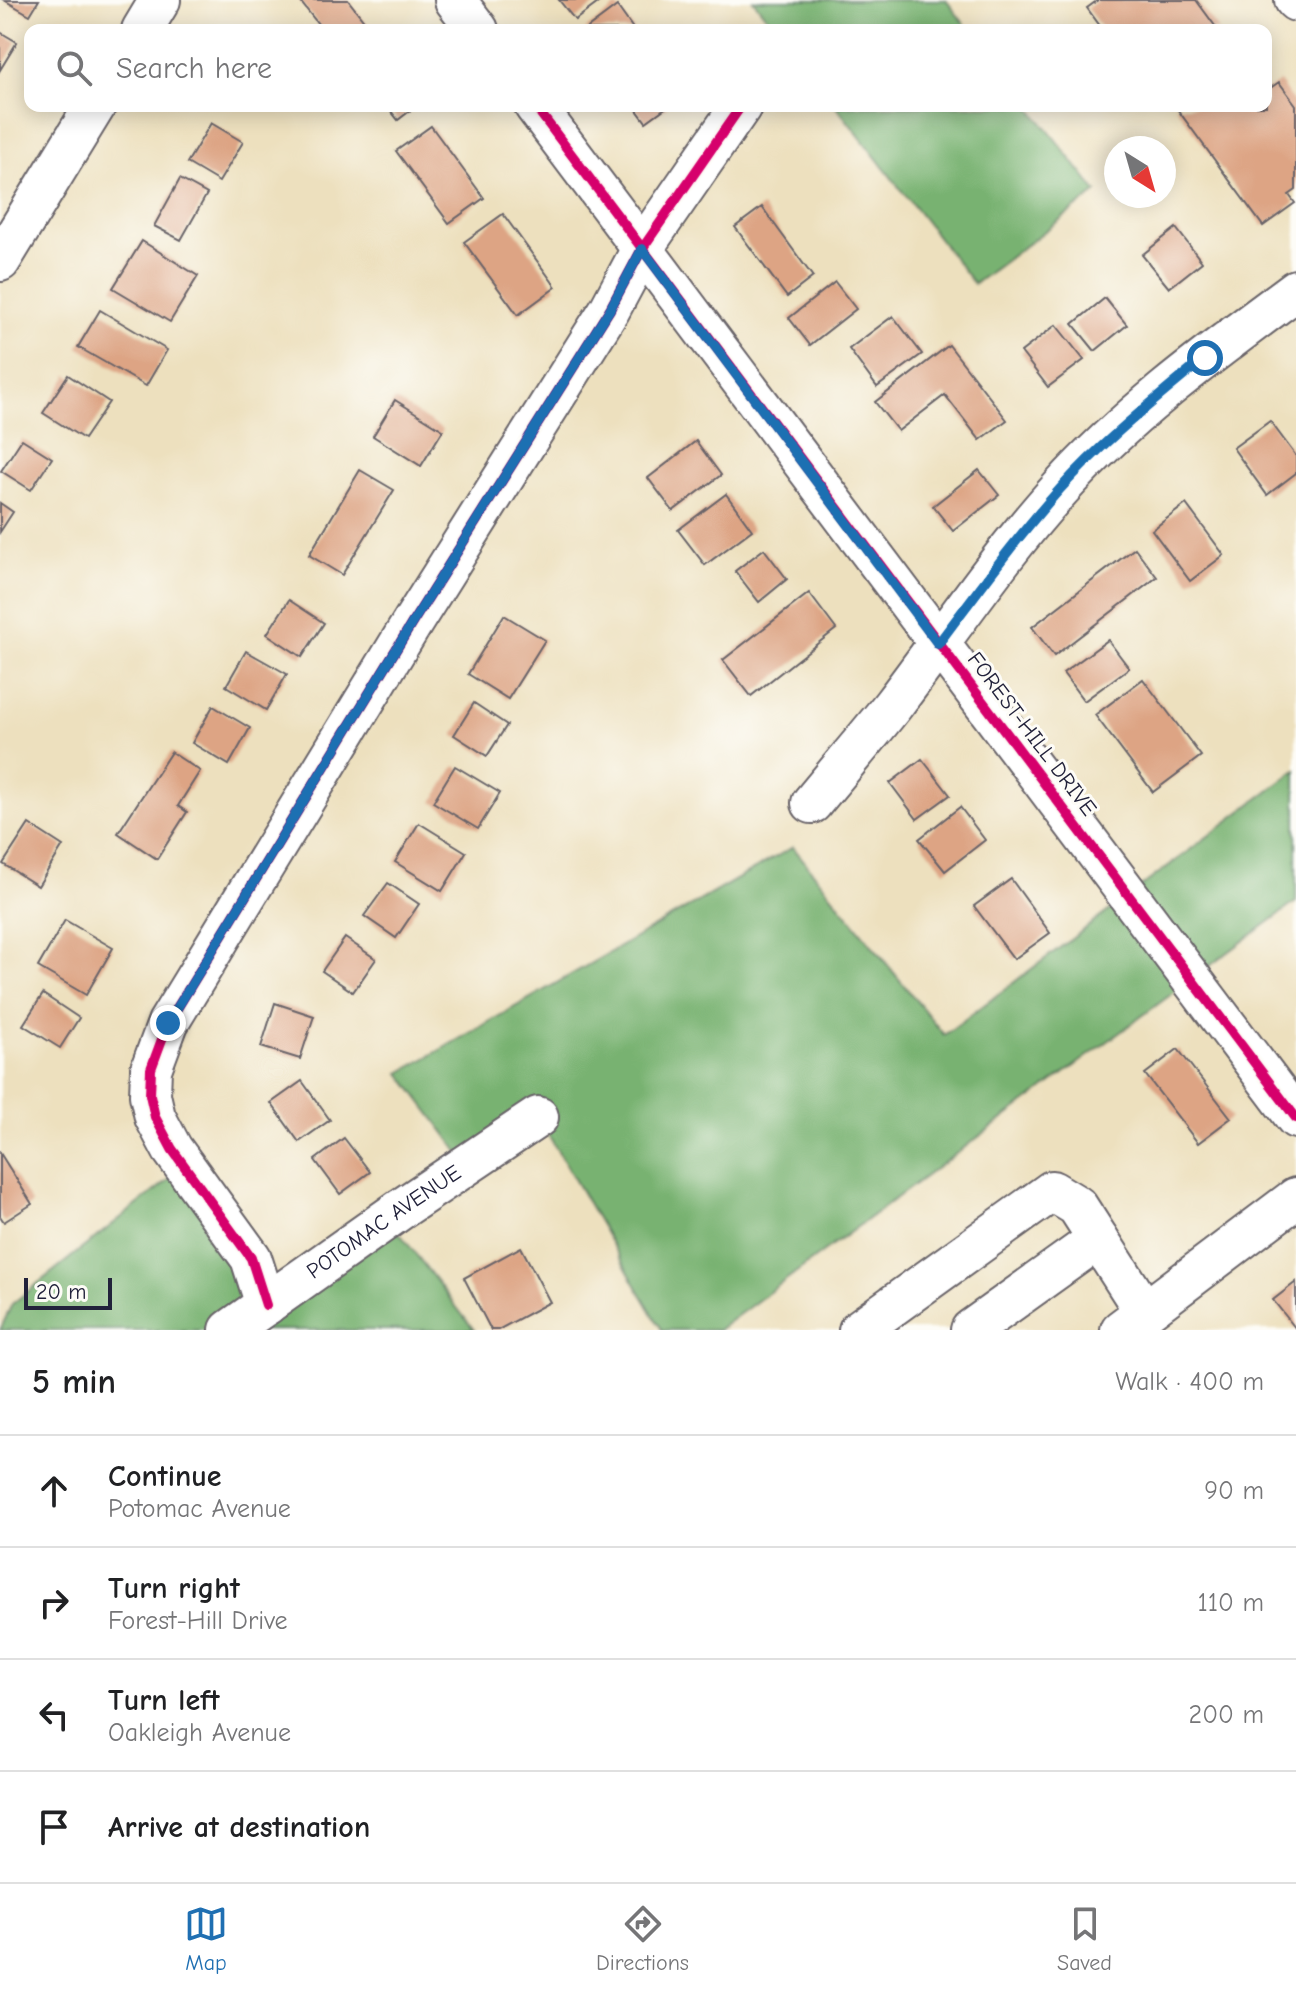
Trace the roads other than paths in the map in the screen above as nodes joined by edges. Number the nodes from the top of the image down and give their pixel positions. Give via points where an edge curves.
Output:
1 (160, 0) edge
2 (455, 0) edge
3 (146, 24) edge
4 (473, 24) edge
5 (91, 112) edge
6 (539, 112) edge
7 (737, 112) edge
8 (642, 249) junction
9 (0, 261) edge
10 (1296, 290) edge
11 (938, 644) junction
12 (812, 803) dead end
13 (538, 1117) dead end
14 (1296, 1118) edge
15 (1296, 1198) edge
16 (1098, 1239) junction
17 (266, 1305) junction
18 (1133, 1321) edge
19 (230, 1330) edge
20 (859, 1330) edge
21 (971, 1330) edge

1 - 3 street
2 - 4 street
5 - 9 street
6 - 8 street, FOREST-HILL DRIVE
7 - 8 street
8 - 11 street, FOREST-HILL DRIVE
8 - 17 street via 157,1047 150,1095 155,1117 251,1258
10 - 11 street via 1119,429 1060,489
11 - 12 street
11 - 14 street, FOREST-HILL DRIVE
13 - 17 street, POTOMAC AVENUE
15 - 18 street
16 - 18 street
16 - 20 street via 1077,1206 1052,1191
16 - 21 street
17 - 19 street, POTOMAC AVENUE

